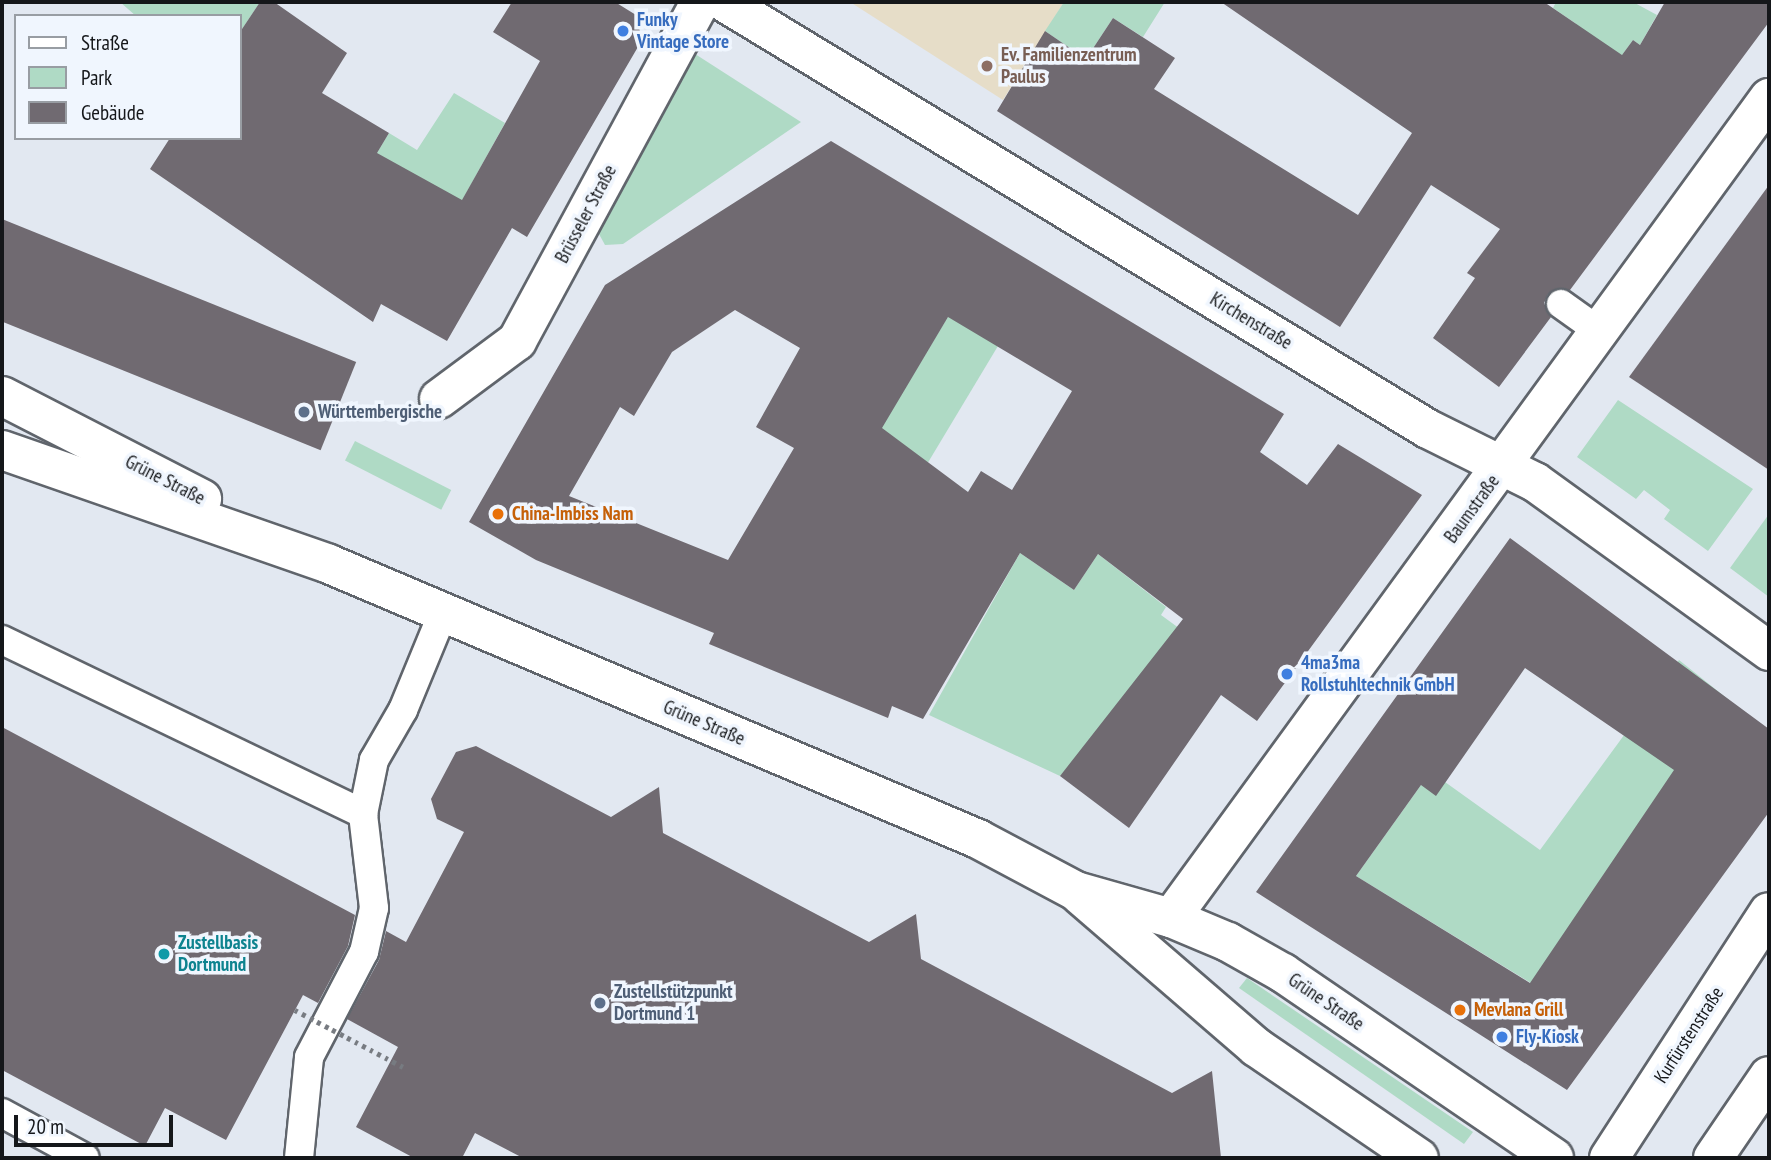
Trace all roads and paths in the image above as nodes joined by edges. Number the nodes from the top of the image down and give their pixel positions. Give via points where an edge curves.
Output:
1 (700, 2) edge
2 (724, 2) edge
3 (1769, 97) edge
4 (1561, 304) dead end
5 (1596, 329) junction
6 (2, 396) edge
7 (439, 399) dead end
8 (2, 450) edge
9 (1503, 467) junction
10 (329, 564) junction
11 (443, 613) junction
12 (2, 640) edge
13 (1769, 651) edge
14 (363, 814) junction
15 (1076, 891) junction
16 (1769, 912) edge
17 (1171, 918) junction
18 (295, 1010) dead end
19 (405, 1068) dead end
20 (1769, 1076) edge
21 (2, 1113) edge
22 (295, 1155) edge
23 (85, 1158) edge
24 (1419, 1158) edge
25 (1554, 1158) edge
26 (1609, 1158) edge
27 (1713, 1158) edge

1 - 7 street, Brüsseler Straße via 517,341
2 - 9 street, Kirchenstraße via 1428,429
3 - 5 street, Baumstraße
4 - 5 lane
5 - 9 street, Baumstraße
6 - 10 street, Grüne Straße
8 - 10 street, Grüne Straße
9 - 13 street, Kirchenstraße via 1535,482
9 - 17 street, Baumstraße
10 - 11 street, Grüne Straße
11 - 14 lane via 403,710 374,760
11 - 15 street, Grüne Straße via 978,839
12 - 14 lane
14 - 22 lane via 374,908 363,952 309,1057
15 - 17 street, Grüne Straße
15 - 24 street, Grüne Straße via 1256,1047
16 - 26 street, Kurfürstenstraße
17 - 25 street, Grüne Straße via 1283,973
18 - 19 path, bridge
20 - 27 street
21 - 23 lane

